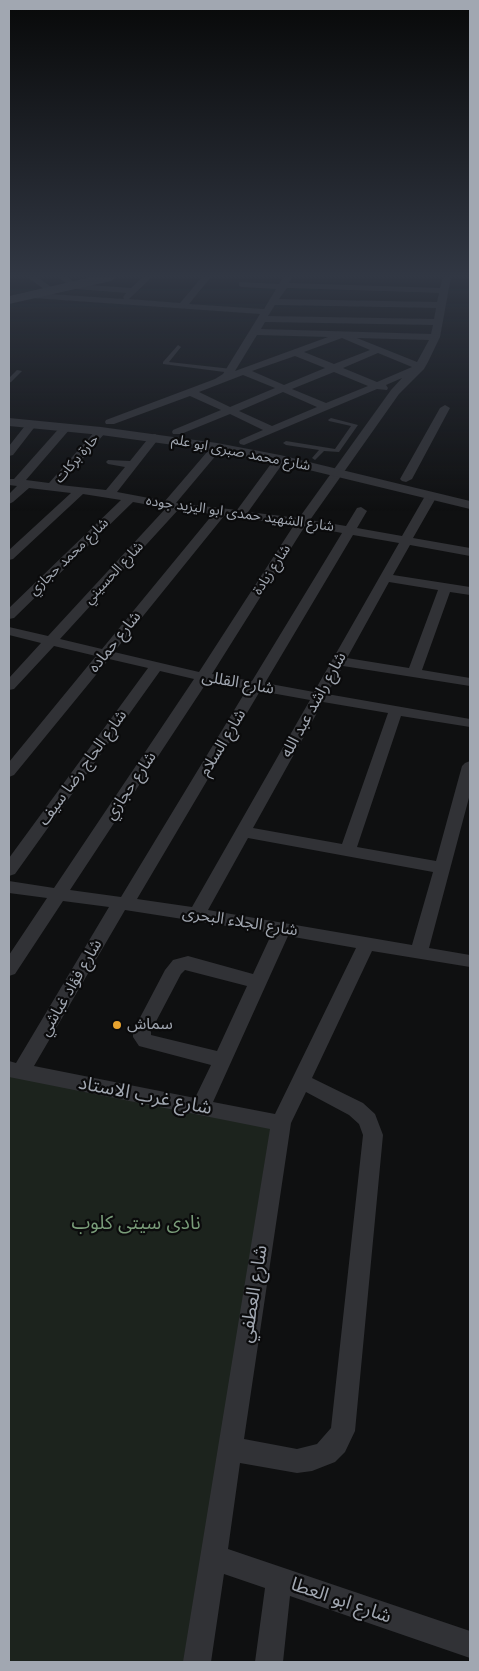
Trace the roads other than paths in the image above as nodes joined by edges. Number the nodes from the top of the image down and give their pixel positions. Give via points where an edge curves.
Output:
1 (172, 355) edge
2 (241, 355) edge
3 (287, 355) edge
4 (302, 355) edge
5 (366, 355) edge
6 (390, 355) edge
7 (426, 355) edge
8 (420, 367) junction
9 (334, 368) junction
10 (19, 371) dead end
11 (243, 371) junction
12 (228, 374) junction
13 (9, 380) edge
14 (377, 385) junction
15 (283, 389) junction
16 (190, 392) junction
17 (394, 392) junction
18 (326, 407) junction
19 (445, 408) dead end
20 (230, 410) junction
21 (9, 413) edge
22 (331, 420) dead end
23 (9, 422) edge
24 (32, 424) junction
25 (66, 427) junction
26 (106, 427) junction
27 (272, 430) junction
28 (177, 432) junction
29 (155, 438) junction
30 (244, 442) junction
31 (286, 443) dead end
32 (217, 447) junction
33 (9, 453) edge
34 (319, 454) junction
35 (280, 458) junction
36 (112, 462) dead end
37 (132, 465) junction
38 (340, 468) junction
39 (406, 479) junction
40 (18, 482) edge
41 (53, 486) junction
42 (80, 490) junction
43 (109, 494) junction
44 (470, 494) edge
45 (431, 496) junction
46 (130, 498) junction
47 (9, 500) edge
48 (470, 505) edge
49 (172, 506) junction
50 (361, 511) dead end
51 (221, 512) junction
52 (240, 514) junction
53 (302, 522) junction
54 (350, 530) junction
55 (406, 541) junction
56 (470, 552) edge
57 (9, 556) edge
58 (385, 578) junction
59 (445, 588) junction
60 (470, 591) edge
61 (9, 615) edge
62 (9, 631) edge
63 (52, 640) junction
64 (106, 654) junction
65 (338, 661) junction
66 (157, 666) junction
67 (414, 673) junction
68 (203, 677) junction
69 (470, 682) edge
70 (9, 686) edge
71 (256, 687) junction
72 (318, 696) junction
73 (396, 710) junction
74 (470, 723) edge
75 (470, 766) edge
76 (9, 772) edge
77 (242, 832) junction
78 (348, 851) junction
79 (442, 868) junction
80 (9, 870) edge
81 (9, 887) edge
82 (59, 894) junction
83 (123, 904) junction
84 (197, 914) junction
85 (283, 928) junction
86 (367, 943) junction
87 (419, 952) junction
88 (470, 961) edge
89 (9, 969) edge
90 (258, 982) junction
91 (222, 1060) junction
92 (15, 1071) edge
93 (301, 1082) junction
94 (201, 1107) junction
95 (281, 1123) junction
96 (230, 1449) junction
97 (213, 1557) junction
98 (279, 1580) junction
99 (470, 1644) edge
100 (197, 1662) edge
101 (269, 1662) edge

1 - 12 lane via 165,363
2 - 12 street
3 - 11 street
4 - 9 street
5 - 9 street
6 - 8 street
7 - 8 street, شارع زيادة
8 - 14 street
8 - 17 street, شارع زيادة
9 - 14 street
9 - 15 street
10 - 13 lane
11 - 12 street
11 - 15 street
12 - 16 street
14 - 17 street
14 - 18 street
15 - 18 street
15 - 20 street
16 - 20 street
16 - 26 street
17 - 38 street, شارع زيادة
18 - 27 street
19 - 39 street
20 - 27 street
20 - 28 street
21 - 26 street, شارع محمد صبرى ابو علم
22 - 34 lane via 355,426 339,450
23 - 24 street, شارع محمد صبرى ابو علم
24 - 25 street, شارع محمد صبرى ابو علم
24 - 33 street
25 - 26 street, شارع محمد صبرى ابو علم
25 - 40 street
26 - 28 street, شارع محمد صبرى ابو علم
26 - 29 street, شارع محمد صبرى ابو علم
26 - 41 street, حارة بركات
27 - 30 street
28 - 30 street, شارع محمد صبرى ابو علم
29 - 32 street, شارع محمد صبرى ابو علم
29 - 37 street
30 - 34 street, شارع محمد صبرى ابو علم
31 - 34 lane
32 - 35 street, شارع محمد صبرى ابو علم
32 - 49 street
34 - 38 street, شارع محمد صبرى ابو علم
35 - 38 street, شارع محمد صبرى ابو علم
35 - 52 street
36 - 37 street
37 - 43 street
38 - 39 street, شارع محمد صبرى ابو علم
38 - 45 street, شارع محمد صبرى ابو علم
38 - 53 street, شارع زيادة
39 - 44 street, شارع محمد صبرى ابو علم
40 - 41 street, شارع الشهيد حمدى ابو اليزيد جوده
40 - 47 street
41 - 42 street, شارع الشهيد حمدى ابو اليزيد جوده
42 - 43 street, شارع الشهيد حمدى ابو اليزيد جوده
42 - 57 street
43 - 46 street, شارع الشهيد حمدى ابو اليزيد جوده
45 - 48 street, شارع محمد صبرى ابو علم
45 - 55 street, شارع راشد عبد الله
46 - 49 street, شارع الشهيد حمدى ابو اليزيد جوده
46 - 61 street, شارع محمد حجازي
49 - 51 street, شارع الشهيد حمدى ابو اليزيد جوده
49 - 63 street, شارع الحسيني
50 - 54 street, شارع السلام
51 - 52 street, شارع الشهيد حمدى ابو اليزيد جوده
51 - 64 street, شارع حماده
52 - 53 street, شارع الشهيد حمدى ابو اليزيد جوده
53 - 54 street, شارع الشهيد حمدى ابو اليزيد جوده
53 - 68 street, شارع زيادة
54 - 55 street, شارع الشهيد حمدى ابو اليزيد جوده
54 - 71 street, شارع السلام
55 - 56 street, شارع الشهيد حمدى ابو اليزيد جوده
55 - 58 street, شارع راشد عبد الله
58 - 59 street
58 - 65 street, شارع راشد عبد الله
59 - 60 street
59 - 67 street
62 - 63 street, شارع القللى
63 - 64 street, شارع القللى
63 - 70 street, شارع الحسيني
64 - 66 street, شارع القللى
64 - 76 street, شارع حماده
65 - 67 street
65 - 72 street, شارع راشد عبد الله
66 - 68 street, شارع القللى
66 - 80 street, شارع الحاج رضا سيف
67 - 69 street
68 - 71 street, شارع القللى
68 - 82 street, شارع حجازي
71 - 72 street, شارع القللى
71 - 83 street, شارع السلام
72 - 73 street, شارع القللى
72 - 77 street, شارع راشد عبد الله
73 - 74 street, شارع القللى
73 - 78 street
75 - 79 street
77 - 78 street
77 - 84 street, شارع راشد عبد الله
78 - 79 street
79 - 87 street
81 - 82 street, شارع الجلاء البحرى
82 - 83 street, شارع الجلاء البحرى
82 - 89 street
83 - 84 street, شارع الجلاء البحرى
83 - 92 street, شارع فؤاد غباشي
84 - 85 street, شارع الجلاء البحرى
85 - 86 street, شارع الجلاء البحرى
85 - 90 street
86 - 87 street, شارع الجلاء البحرى
86 - 93 street, شارع العطفي
87 - 88 street, شارع الجلاء البحرى
90 - 91 street
90 - 91 street via 188,963 179,965 142,1032 146,1042
91 - 94 street
92 - 94 street, شارع غرب الاستاد
93 - 95 street, شارع العطفي
93 - 96 street via 356,1109 368,1120 373,1134 343,1431 326,1453 312,1459 298,1461
94 - 95 street, شارع غرب الاستاد
95 - 96 street, شارع العطفي
96 - 97 street, شارع العطفي
97 - 98 street, شارع ابو العطا
97 - 100 street, شارع العطفي
98 - 99 street, شارع ابو العطا
98 - 101 street

